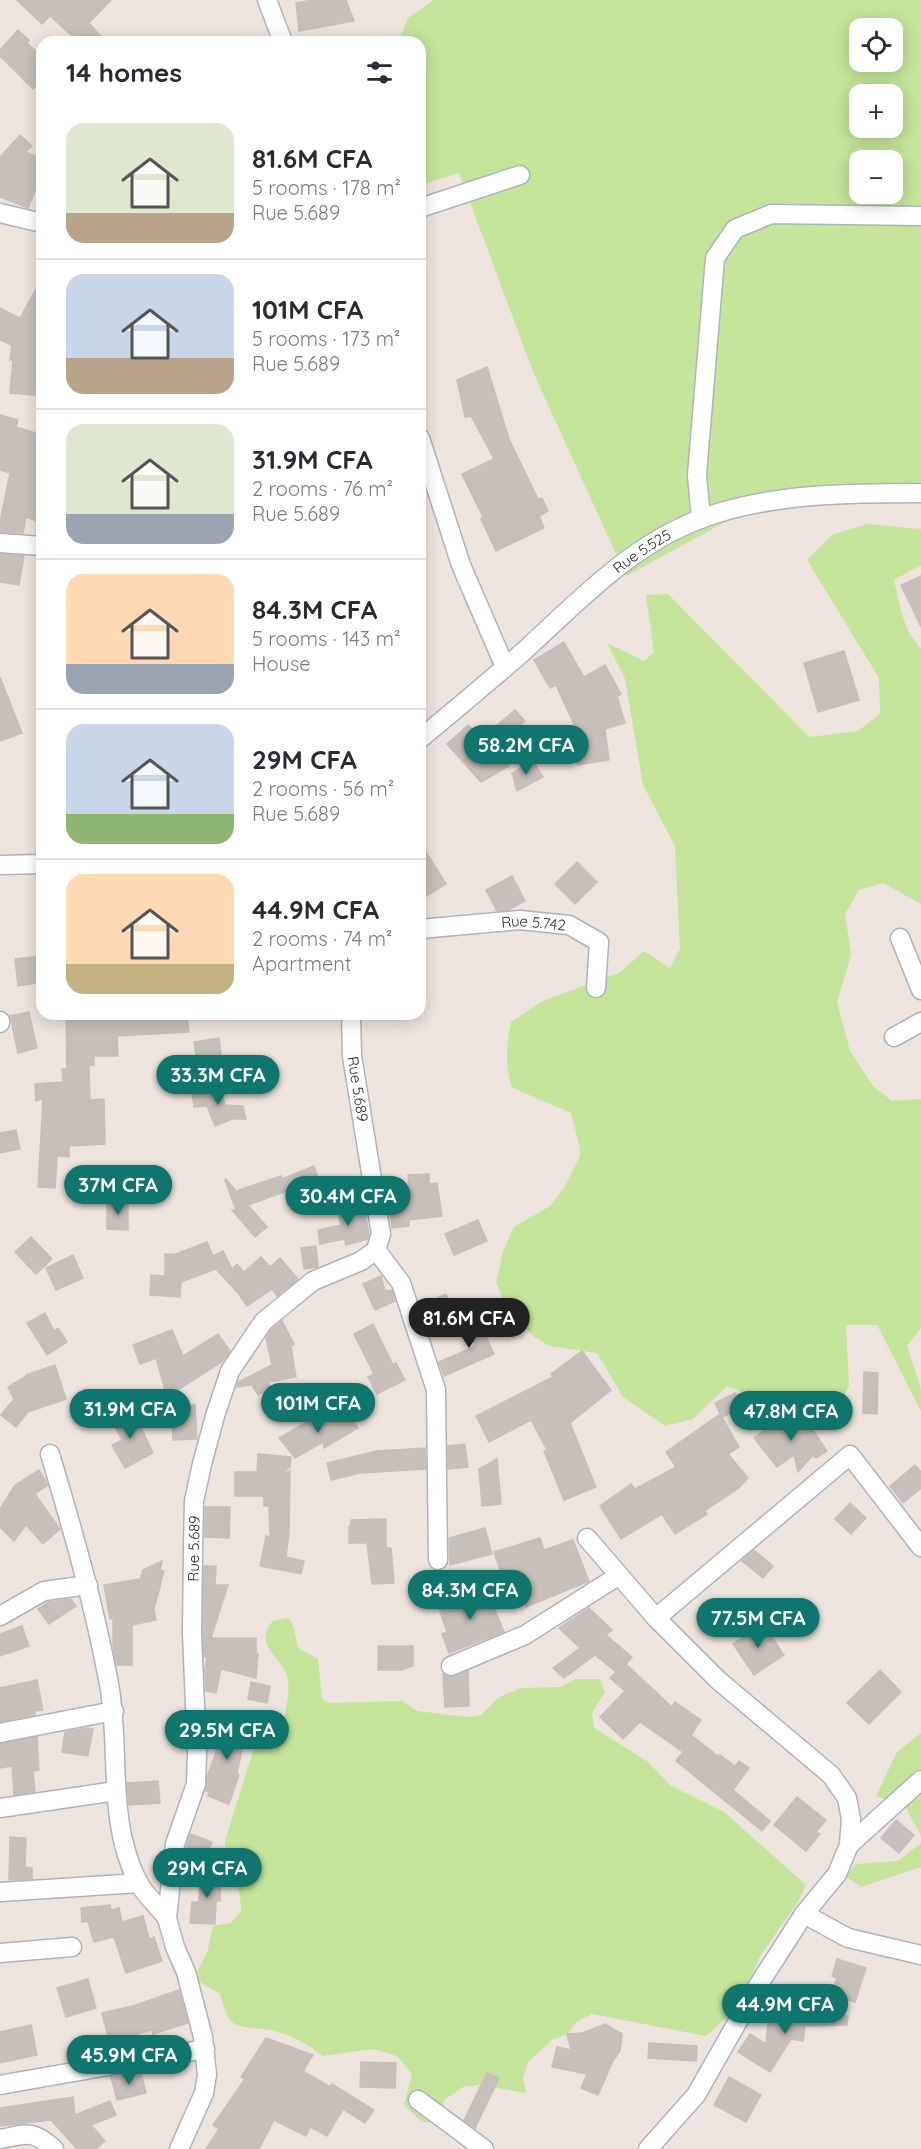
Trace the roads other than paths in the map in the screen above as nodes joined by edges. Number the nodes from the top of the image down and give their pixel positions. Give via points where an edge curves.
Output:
1 (267, 0) edge
2 (281, 36) edge
3 (520, 175) dead end
4 (426, 206) edge
5 (0, 213) edge
6 (921, 216) edge
7 (36, 222) edge
8 (426, 457) edge
9 (921, 493) edge
10 (701, 519) junction
11 (0, 543) edge
12 (36, 546) edge
13 (505, 667) junction
14 (426, 734) edge
15 (36, 864) edge
16 (0, 865) edge
17 (426, 928) edge
18 (900, 938) dead end
19 (596, 988) dead end
20 (921, 990) edge
21 (351, 1020) edge
22 (921, 1022) edge
23 (894, 1037) dead end
24 (376, 1250) junction
25 (50, 1454) dead end
26 (586, 1538) dead end
27 (921, 1547) edge
28 (438, 1560) dead end
29 (618, 1576) junction
30 (88, 1585) junction
31 (0, 1616) edge
32 (656, 1618) junction
33 (451, 1666) dead end
34 (114, 1711) junction
35 (0, 1733) edge
36 (921, 1780) edge
37 (116, 1791) junction
38 (0, 1808) edge
39 (849, 1845) junction
40 (139, 1883) junction
41 (0, 1892) edge
42 (804, 1914) junction
43 (167, 1918) junction
44 (72, 1947) dead end
45 (0, 1953) edge
46 (921, 1955) edge
47 (205, 2049) junction
48 (0, 2085) edge
49 (418, 2100) dead end
50 (0, 2139) edge
51 (54, 2149) edge
52 (179, 2149) edge
53 (484, 2149) edge
54 (648, 2149) edge

1 - 2 street
3 - 4 street
5 - 7 street
6 - 10 street via 771,214 735,230 715,258 697,475
8 - 13 street via 461,565
9 - 10 street, Rue 5.525 via 821,496 758,504
10 - 13 street, Rue 5.525 via 653,542 618,566
11 - 12 street
13 - 14 street, Rue 5.525
15 - 16 street
17 - 19 street, Rue 5.742 via 520,920 568,925 599,942
18 - 20 street
21 - 24 street, Rue 5.689 via 352,1056 381,1234
22 - 23 street
24 - 28 street via 401,1283 436,1390
24 - 43 street, Rue 5.689 via 361,1262 314,1281 263,1322 230,1371 215,1416 194,1501 196,1784 175,1844
25 - 30 street
26 - 29 street
27 - 32 street via 850,1455
29 - 32 street
29 - 33 street via 525,1635
30 - 31 street via 44,1592
30 - 34 street
32 - 39 street via 718,1680 831,1775 847,1798 851,1819
34 - 35 street
34 - 37 street
36 - 39 street
37 - 38 street
37 - 40 street via 120,1826
39 - 42 street via 837,1874
40 - 41 street
40 - 43 street
42 - 46 street via 848,1938
42 - 54 street via 696,2095
43 - 47 street, Rue 5.689 via 186,1972
44 - 45 street
47 - 48 street
47 - 52 street, Rue 5.689 via 204,2093
49 - 53 street
50 - 51 street via 37,2135

